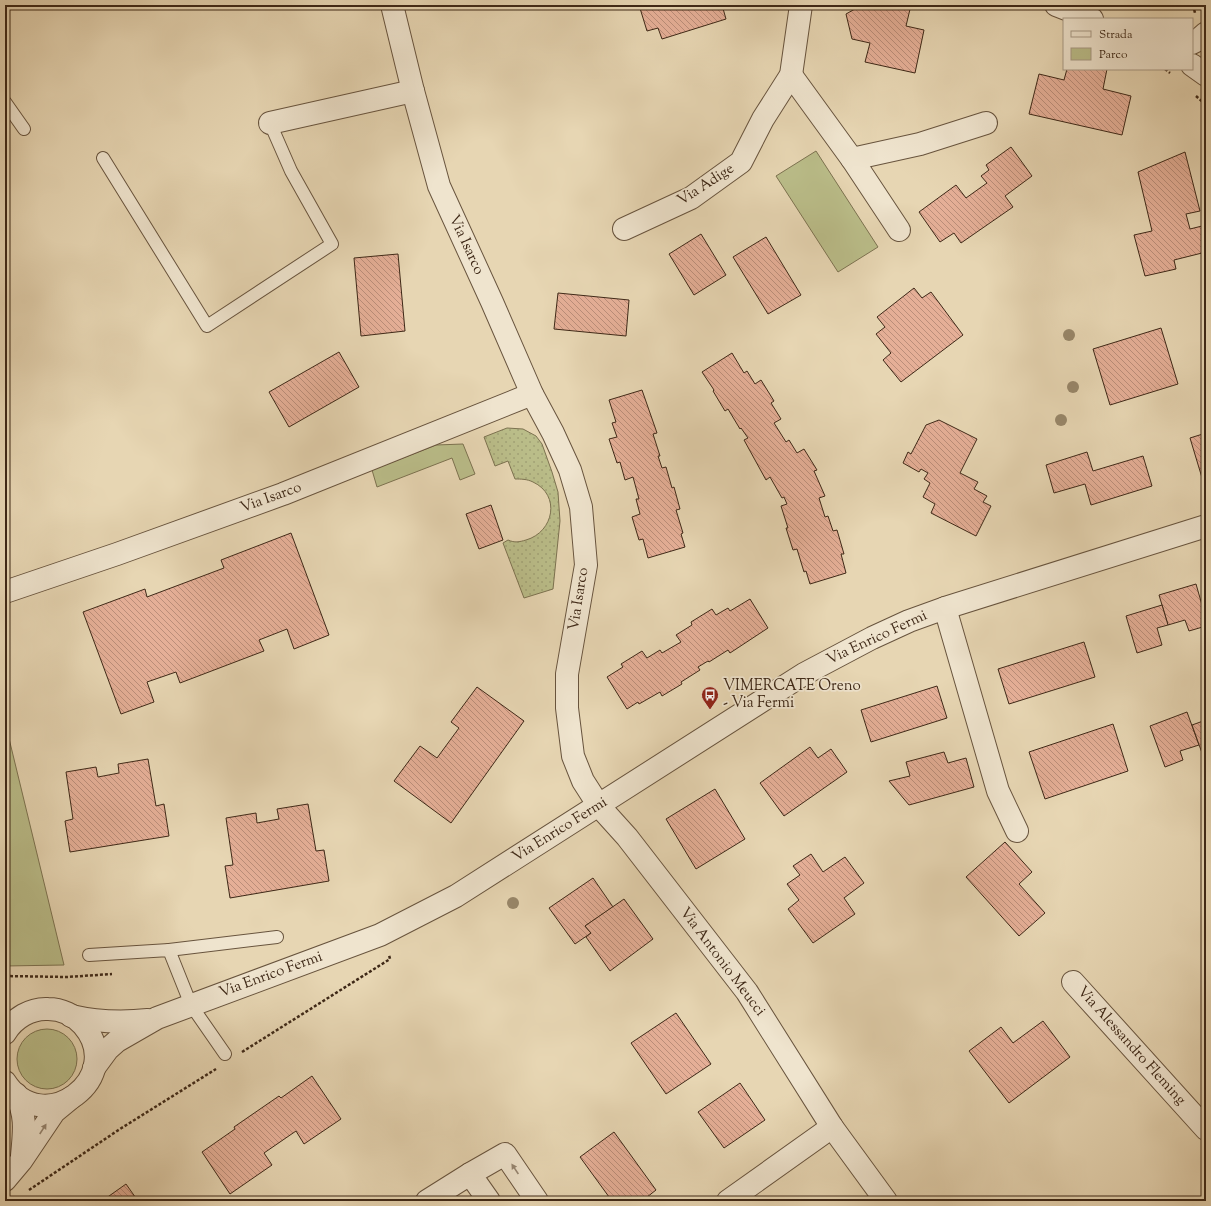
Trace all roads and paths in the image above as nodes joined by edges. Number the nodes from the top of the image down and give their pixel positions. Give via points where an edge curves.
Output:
1 (392, 5) edge
2 (801, 5) edge
3 (1056, 5) edge
4 (1089, 18) edge
5 (1206, 33) edge
6 (1193, 42) edge
7 (1193, 66) edge
8 (791, 75) junction
9 (1206, 75) edge
10 (412, 91) junction
11 (5, 102) edge
12 (270, 123) joint
13 (986, 123) dead end
14 (24, 129) dead end
15 (103, 158) dead end
16 (852, 159) junction
17 (624, 229) dead end
18 (899, 230) dead end
19 (532, 394) junction
20 (1206, 526) edge
21 (5, 592) edge
22 (945, 608) junction
23 (599, 806) junction
24 (1017, 831) dead end
25 (277, 937) dead end
26 (169, 950) junction
27 (89, 955) dead end
28 (390, 959) dead end
29 (1072, 982) dead end
30 (191, 1005) junction
31 (5, 1009) edge
32 (38, 1010) junction
33 (71, 1016) junction
34 (157, 1018) junction
35 (5, 1033) edge
36 (242, 1053) dead end
37 (223, 1060) joint
38 (94, 1068) junction
39 (10, 1088) edge
40 (72, 1098) junction
41 (832, 1127) junction
42 (1206, 1128) edge
43 (21, 1161) junction
44 (470, 1174) junction
45 (5, 1180) edge
46 (24, 1193) dead end
47 (427, 1201) edge
48 (489, 1201) edge
49 (537, 1201) edge
50 (728, 1201) edge
51 (886, 1201) edge

1 - 10 street, Via Isarco
2 - 8 street, Via Adige
3 - 4 street
5 - 6 street
7 - 9 street
8 - 16 street
8 - 17 street, Via Adige via 763,119 741,162 690,198
10 - 12 street
10 - 19 street, Via Isarco via 438,186
11 - 14 lane
12 - 15 lane via 291,171 332,244 207,326
13 - 16 street via 920,144
16 - 18 street
19 - 21 street, Via Isarco via 283,494
19 - 23 street, Via Isarco via 570,470 581,507 586,564 566,674 567,708 573,756 583,781
20 - 22 street, Via Enrico Fermi
22 - 23 street, Via Enrico Fermi via 872,638 804,674
22 - 24 street, Via Enrico Fermi via 998,791
23 - 30 street, Via Enrico Fermi via 456,896 380,935
23 - 41 street, Via Antonio Meucci via 627,837 747,992
25 - 26 lane
26 - 27 lane
26 - 30 lane
28 - 36 path
29 - 42 street, Via Alessandro Fleming
30 - 34 street, Via Enrico Fermi
30 - 37 lane
31 - 32 street
32 - 33 street, Via Enrico Fermi via 55,1010
32 - 35 street via 20,1017
33 - 34 street, Via Enrico Fermi via 106,1022
33 - 38 street via 82,1024 92,1039 95,1051
34 - 38 street, Via Enrico Fermi via 117,1041
37 - 46 path
38 - 40 street via 85,1087
39 - 40 street via 30,1102 43,1105 58,1104
39 - 43 street via 22,1107 25,1126
43 -> 40 street via 54,1112
41 - 50 street
41 - 51 street, Via Antonio Meucci
43 - 45 street
44 - 47 street
44 - 48 street
49 -> 44 street via 505,1154

